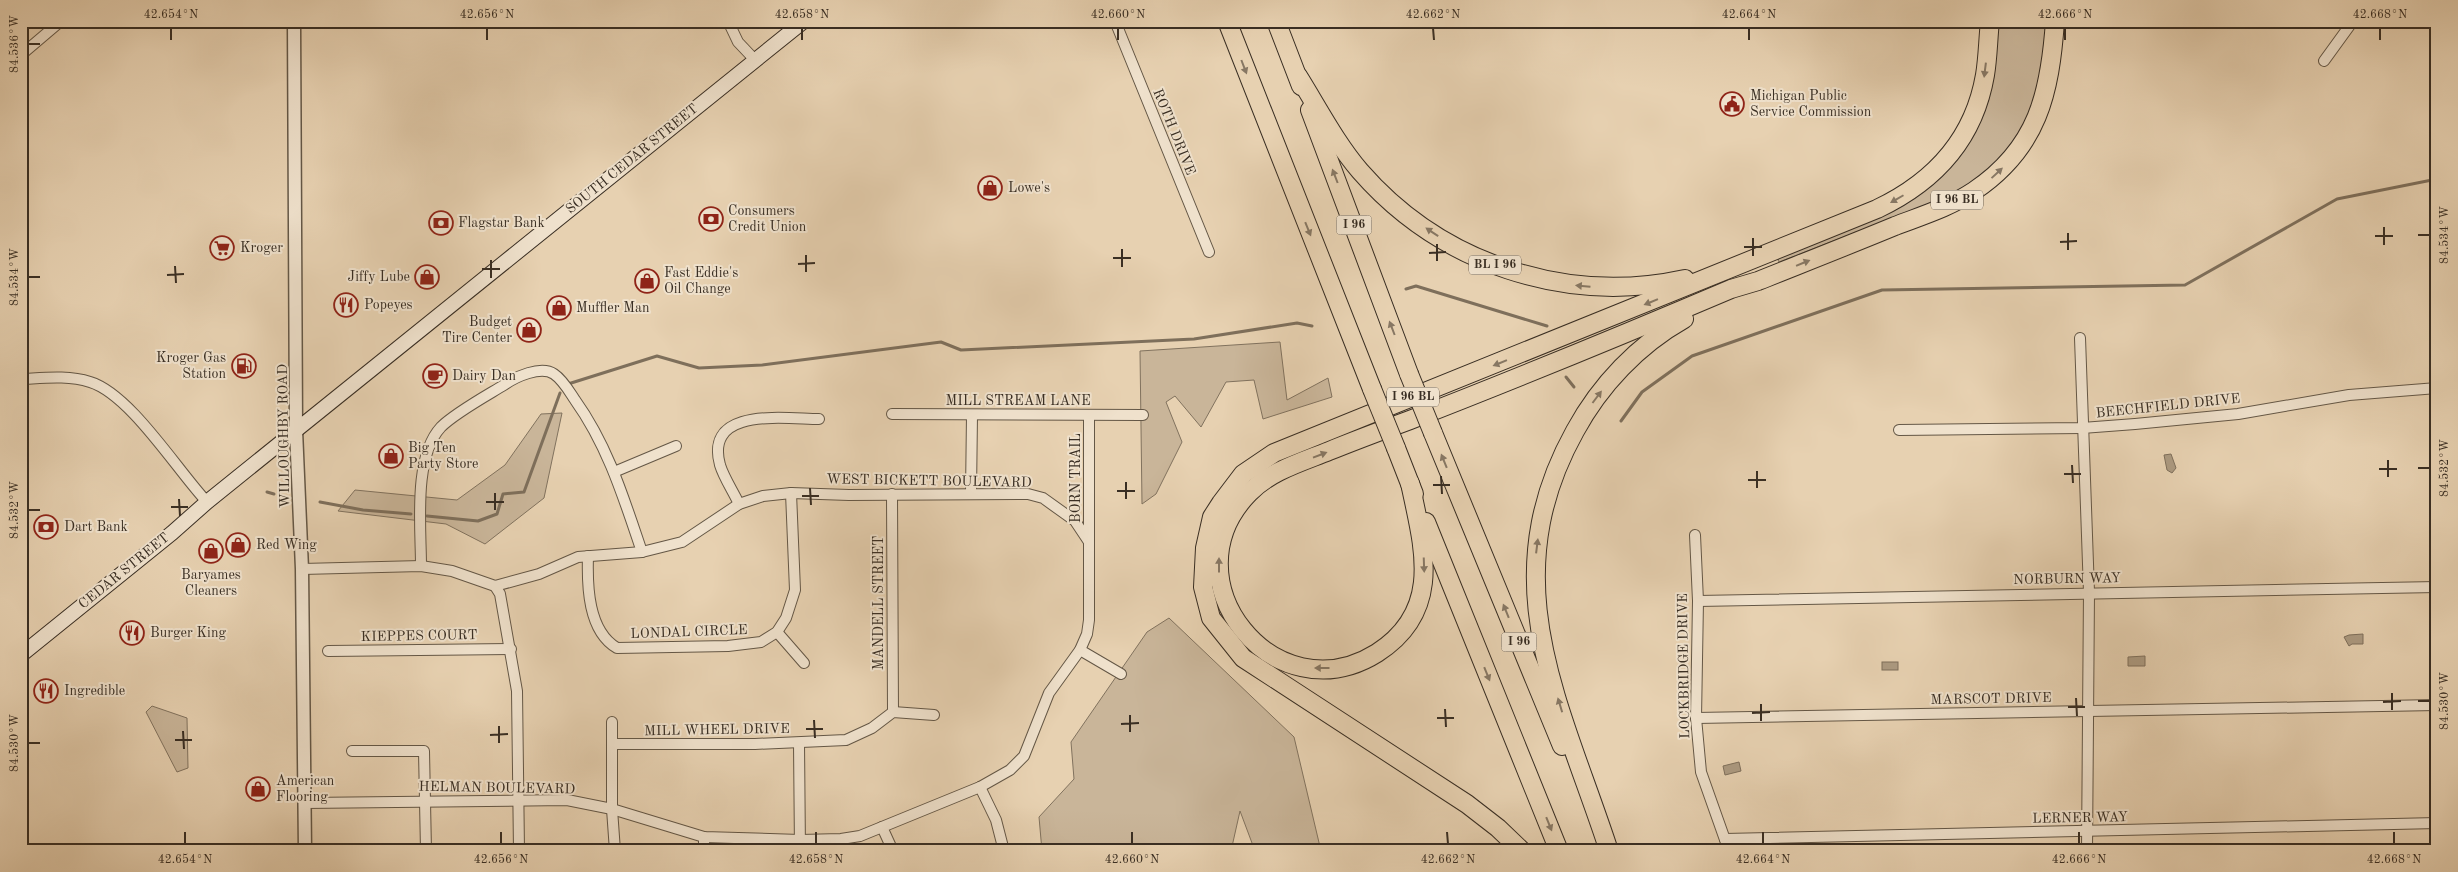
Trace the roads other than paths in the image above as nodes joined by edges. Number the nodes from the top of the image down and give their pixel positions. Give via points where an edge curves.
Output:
1 (61, 21) edge
2 (294, 21) edge
3 (728, 21) edge
4 (804, 21) edge
5 (1115, 21) edge
6 (1227, 21) edge
7 (1276, 21) edge
8 (1990, 21) edge
9 (2055, 21) edge
10 (2353, 21) edge
11 (21, 54) edge
12 (755, 60) junction
13 (2324, 61) dead end
14 (1298, 76) junction
15 (1209, 252) dead end
16 (1767, 254) junction
17 (1758, 281) junction
18 (2080, 338) dead end
19 (21, 378) edge
20 (2437, 388) edge
21 (892, 414) dead end
22 (972, 415) junction
23 (1089, 415) junction
24 (1143, 416) dead end
25 (819, 419) dead end
26 (2082, 428) junction
27 (296, 430) junction
28 (1900, 430) dead end
29 (676, 446) dead end
30 (614, 472) junction
31 (1410, 482) junction
32 (791, 492) junction
33 (971, 493) junction
34 (892, 494) junction
35 (207, 502) junction
36 (739, 504) junction
37 (1695, 535) dead end
38 (1089, 542) junction
39 (642, 552) junction
40 (588, 556) junction
41 (421, 566) junction
42 (302, 569) junction
43 (495, 586) junction
44 (2437, 587) edge
45 (2089, 592) junction
46 (1698, 601) junction
47 (777, 632) junction
48 (511, 648) junction
49 (1080, 650) junction
50 (328, 651) dead end
51 (21, 655) edge
52 (804, 663) dead end
53 (1121, 674) dead end
54 (2437, 705) edge
55 (2089, 711) junction
56 (893, 712) junction
57 (934, 715) dead end
58 (1696, 718) junction
59 (612, 722) dead end
60 (799, 742) junction
61 (612, 744) junction
62 (352, 751) dead end
63 (980, 787) junction
64 (426, 800) junction
65 (518, 800) junction
66 (305, 803) junction
67 (612, 809) junction
68 (2437, 823) edge
69 (882, 827) junction
70 (2086, 832) junction
71 (704, 837) junction
72 (1725, 839) junction
73 (800, 845) edge
74 (305, 851) edge
75 (426, 851) edge
76 (518, 851) edge
77 (615, 851) edge
78 (704, 851) edge
79 (894, 851) edge
80 (1004, 851) edge
81 (1522, 851) edge
82 (1560, 851) edge
83 (1604, 851) edge
84 (1609, 851) edge
85 (1729, 851) edge
86 (2087, 851) edge

1 - 11 street
2 - 27 street, WILLOUGHBY ROAD
3 - 12 street via 738,42
4 - 12 main road, SOUTH CEDAR STREET
5 - 15 street, ROTH DRIVE
6 -> 31 highway, bridge
7 - 14 highway, I 96
8 -> 16 highway, I 96 BL via 1986,73 1977,108 1958,143 1941,165 1895,201
17 -> 9 highway, I 96 BL via 1944,206 1991,179 2022,145 2042,106 2051,65
10 - 13 street
12 - 27 main road, SOUTH CEDAR STREET
16 -> 14 highway, BL I 96 via 1686,279 1637,287 1580,286 1531,277 1491,264 1432,233 1394,205 1342,147
83 -> 14 highway, I 96, bridge via 1433,433
16 -> 81 highway, I 96 BL via 1274,454 1243,474 1212,517 1204,558 1203,587 1211,618 1243,658 1466,804
31 -> 17 highway, I 96 BL via 1422,545 1424,582 1415,612 1393,640 1359,662 1324,668 1303,667 1282,660 1248,638 1224,600 1219,556 1224,530 1232,513 1260,483 1306,460
84 -> 17 highway, I 96 BL via 1542,642 1535,570 1545,505 1560,460 1581,420 1623,366 1680,320
18 - 26 street
19 - 35 street via 78,379 106,390 146,426
20 - 26 street, BEECHFIELD DRIVE via 2349,394 2238,414
21 - 22 street, MILL STREAM LANE
22 - 23 street, MILL STREAM LANE
22 - 33 street
23 - 24 street, MILL STREAM LANE
23 - 38 street, BORN TRAIL
25 - 36 street via 752,419 726,430 720,441 720,464
26 - 28 street, BEECHFIELD DRIVE
26 - 45 street
27 - 35 main road, CEDAR STREET
27 - 42 street, WILLOUGHBY ROAD
29 - 30 street
30 - 39 street
30 - 41 street via 589,420 560,378 540,370 509,382 442,426 425,453
31 -> 82 highway
32 - 34 street, WEST BICKETT BOULEVARD
32 - 36 street, WEST BICKETT BOULEVARD
32 - 47 street via 794,590 788,613
33 - 34 street, WEST BICKETT BOULEVARD
33 - 38 street, WEST BICKETT BOULEVARD via 1028,494 1042,498 1075,520
34 - 56 street, MANDELL STREET
35 - 51 main road, CEDAR STREET
36 - 39 street, WEST BICKETT BOULEVARD via 682,542
37 - 46 street, LOCKBRIDGE DRIVE
38 - 49 street via 1089,620
39 - 40 street, WEST BICKETT BOULEVARD
40 - 43 street, WEST BICKETT BOULEVARD
40 - 47 street, LONDAL CIRCLE via 593,613 605,640 617,648 748,645 761,642
41 - 42 street
41 - 43 street via 452,571
42 - 66 street, WILLOUGHBY ROAD
43 - 48 street via 500,594
44 - 45 street, NORBURN WAY
45 - 46 street, NORBURN WAY
45 - 55 street
46 - 58 street, LOCKBRIDGE DRIVE
47 - 52 street
48 - 50 street, KIEPPES COURT
48 - 65 street via 518,707
49 - 53 street
49 - 63 street, HELMAN BOULEVARD via 1049,693 1024,756 1010,770
54 - 55 street, MARSCOT DRIVE
55 - 58 street, MARSCOT DRIVE
55 - 70 street
56 - 57 street
56 - 60 street, MILL WHEEL DRIVE via 872,728 846,740
58 - 72 street, LOCKBRIDGE DRIVE via 1701,772
59 - 61 street
60 - 61 street, MILL WHEEL DRIVE
60 - 73 street
61 - 67 street
62 - 64 street via 424,751
63 - 69 street, HELMAN BOULEVARD
63 - 80 street via 996,820
64 - 65 street, HELMAN BOULEVARD
64 - 66 street, HELMAN BOULEVARD
64 - 75 street
65 - 67 street, HELMAN BOULEVARD via 567,800
65 - 76 street
66 - 74 street, WILLOUGHBY ROAD
67 - 71 street, HELMAN BOULEVARD
67 - 77 street
68 - 70 street, LERNER WAY
69 - 73 street, HELMAN BOULEVARD via 860,836
69 - 79 street
70 - 72 street, LERNER WAY
70 - 86 street
71 - 73 street, HELMAN BOULEVARD
71 - 78 street
72 - 85 street, LOCKBRIDGE DRIVE

